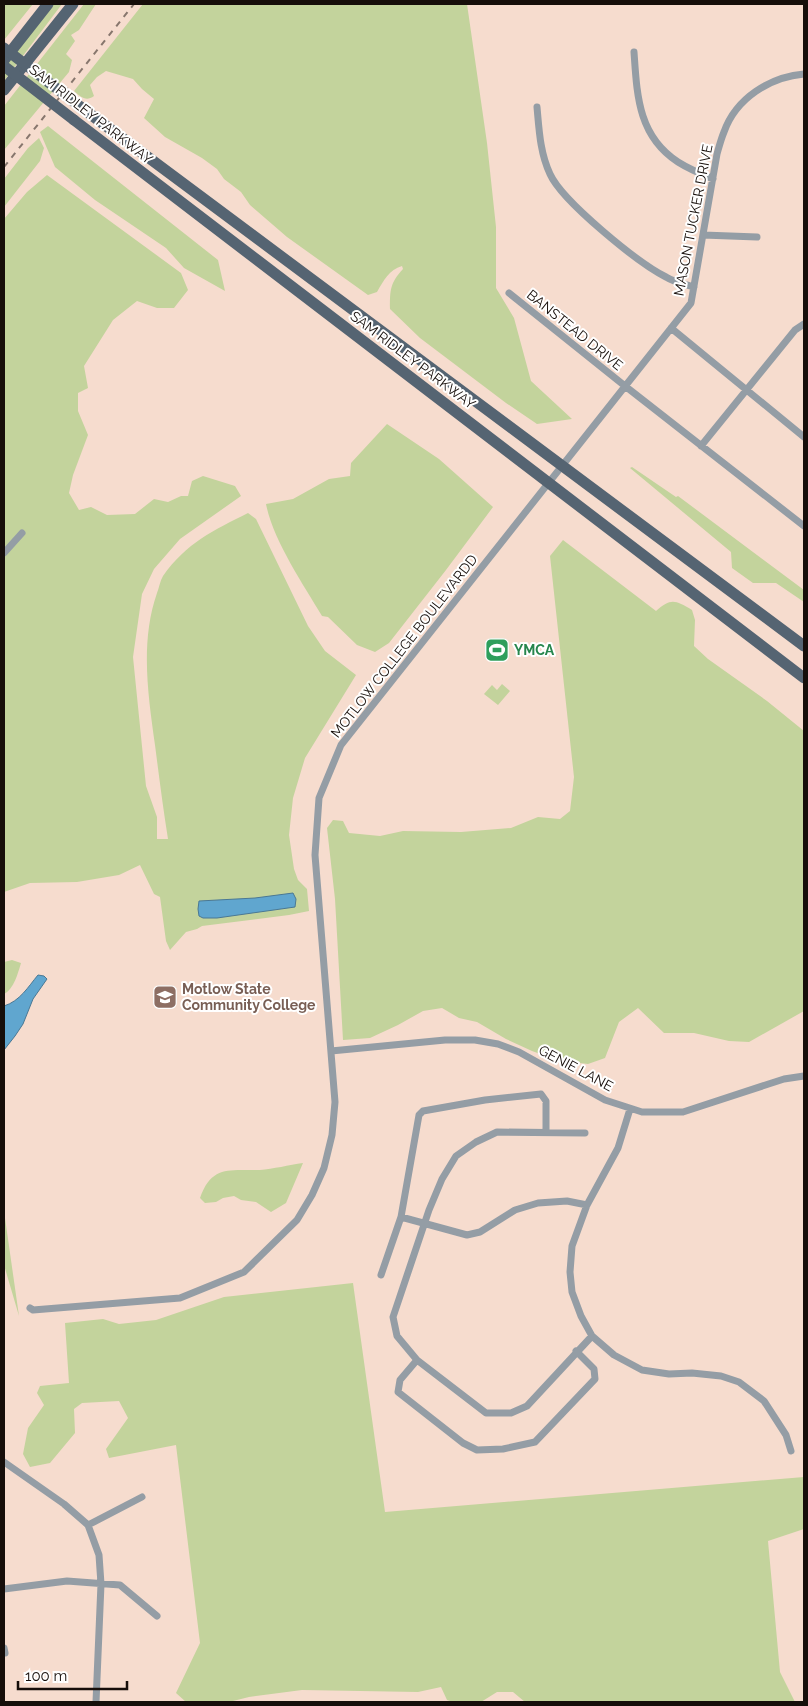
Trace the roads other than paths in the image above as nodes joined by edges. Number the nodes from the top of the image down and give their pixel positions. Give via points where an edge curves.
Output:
1 (48, 4) edge
2 (72, 4) edge
3 (4, 48) edge
4 (634, 52) dead end
5 (4, 60) edge
6 (4, 66) edge
7 (804, 74) edge
8 (4, 90) edge
9 (537, 107) dead end
10 (713, 179) junction
11 (703, 235) junction
12 (757, 237) dead end
13 (694, 287) junction
14 (509, 292) dead end
15 (804, 324) edge
16 (671, 328) junction
17 (625, 386) junction
18 (747, 391) junction
19 (804, 437) edge
20 (701, 446) junction
21 (562, 465) junction
22 (548, 482) junction
23 (804, 526) edge
24 (22, 533) dead end
25 (4, 553) edge
26 (804, 646) edge
27 (804, 678) edge
28 (331, 1051) junction
29 (804, 1076) edge
30 (630, 1109) junction
31 (546, 1132) junction
32 (585, 1133) dead end
33 (587, 1205) junction
34 (401, 1217) junction
35 (424, 1223) junction
36 (381, 1275) dead end
37 (30, 1308) dead end
38 (592, 1336) junction
39 (576, 1352) junction
40 (418, 1360) junction
41 (791, 1451) dead end
42 (4, 1462) edge
43 (142, 1497) dead end
44 (88, 1524) junction
45 (101, 1584) junction
46 (4, 1589) edge
47 (157, 1616) dead end
48 (96, 1702) edge

1 - 5 main road
2 - 8 main road
3 - 21 main road, SAM RIDLEY PARKWAY, bridge
4 - 10 street via 637,96 653,137 678,162
6 - 22 main road, SAM RIDLEY PARKWAY, bridge
7 - 10 street, MASON TUCKER DRIVE via 780,78 764,86 736,111 724,131
9 - 13 street via 540,137 550,174 571,202 647,266 666,278
10 - 11 street, MASON TUCKER DRIVE
11 - 12 street
11 - 13 street, MASON TUCKER DRIVE
13 - 16 street, MASON TUCKER DRIVE via 690,303
14 - 17 street, BANSTEAD DRIVE
15 - 18 street via 795,330
16 - 17 street, MASON TUCKER DRIVE
16 - 18 street
17 - 20 street, BANSTEAD DRIVE
17 - 21 street, MASON TUCKER DRIVE
18 - 19 street
18 - 20 street
20 - 23 street, BANSTEAD DRIVE
21 - 22 street, MOTLOW COLLEGE BOULEVARDD
21 - 26 main road, SAM RIDLEY PARKWAY
22 - 27 main road, SAM RIDLEY PARKWAY
22 - 28 street, MOTLOW COLLEGE BOULEVARDD via 341,745 319,798 314,855
24 - 25 street
28 - 30 street, GENIE LANE via 445,1040 498,1044 519,1052 605,1100
28 - 37 street, MOTLOW COLLEGE BOULEVARDD via 335,1102 324,1168 297,1220 244,1272 180,1298
29 - 30 street, GENIE LANE via 784,1079 683,1112
30 - 33 street via 618,1148
31 - 32 street
31 - 34 street via 546,1101 541,1094 424,1111 419,1115
31 - 35 street via 497,1132 456,1156 442,1179
33 - 35 street via 567,1201 538,1203 515,1210 480,1232 467,1236
33 - 38 street via 572,1246 570,1272 572,1292
34 - 35 street
34 - 36 street
35 - 40 street via 393,1317 397,1336
38 - 39 street
38 - 41 street via 614,1356 642,1370 721,1376 739,1382 764,1401 786,1435
39 - 40 street via 527,1406 511,1413 486,1413
39 - 40 street via 594,1369 595,1379 534,1442 503,1449 477,1450 463,1443 398,1392 400,1380
42 - 44 street
43 - 44 street
44 - 45 street via 99,1555
45 - 46 street via 67,1581
45 - 47 street via 120,1585
45 - 48 street

